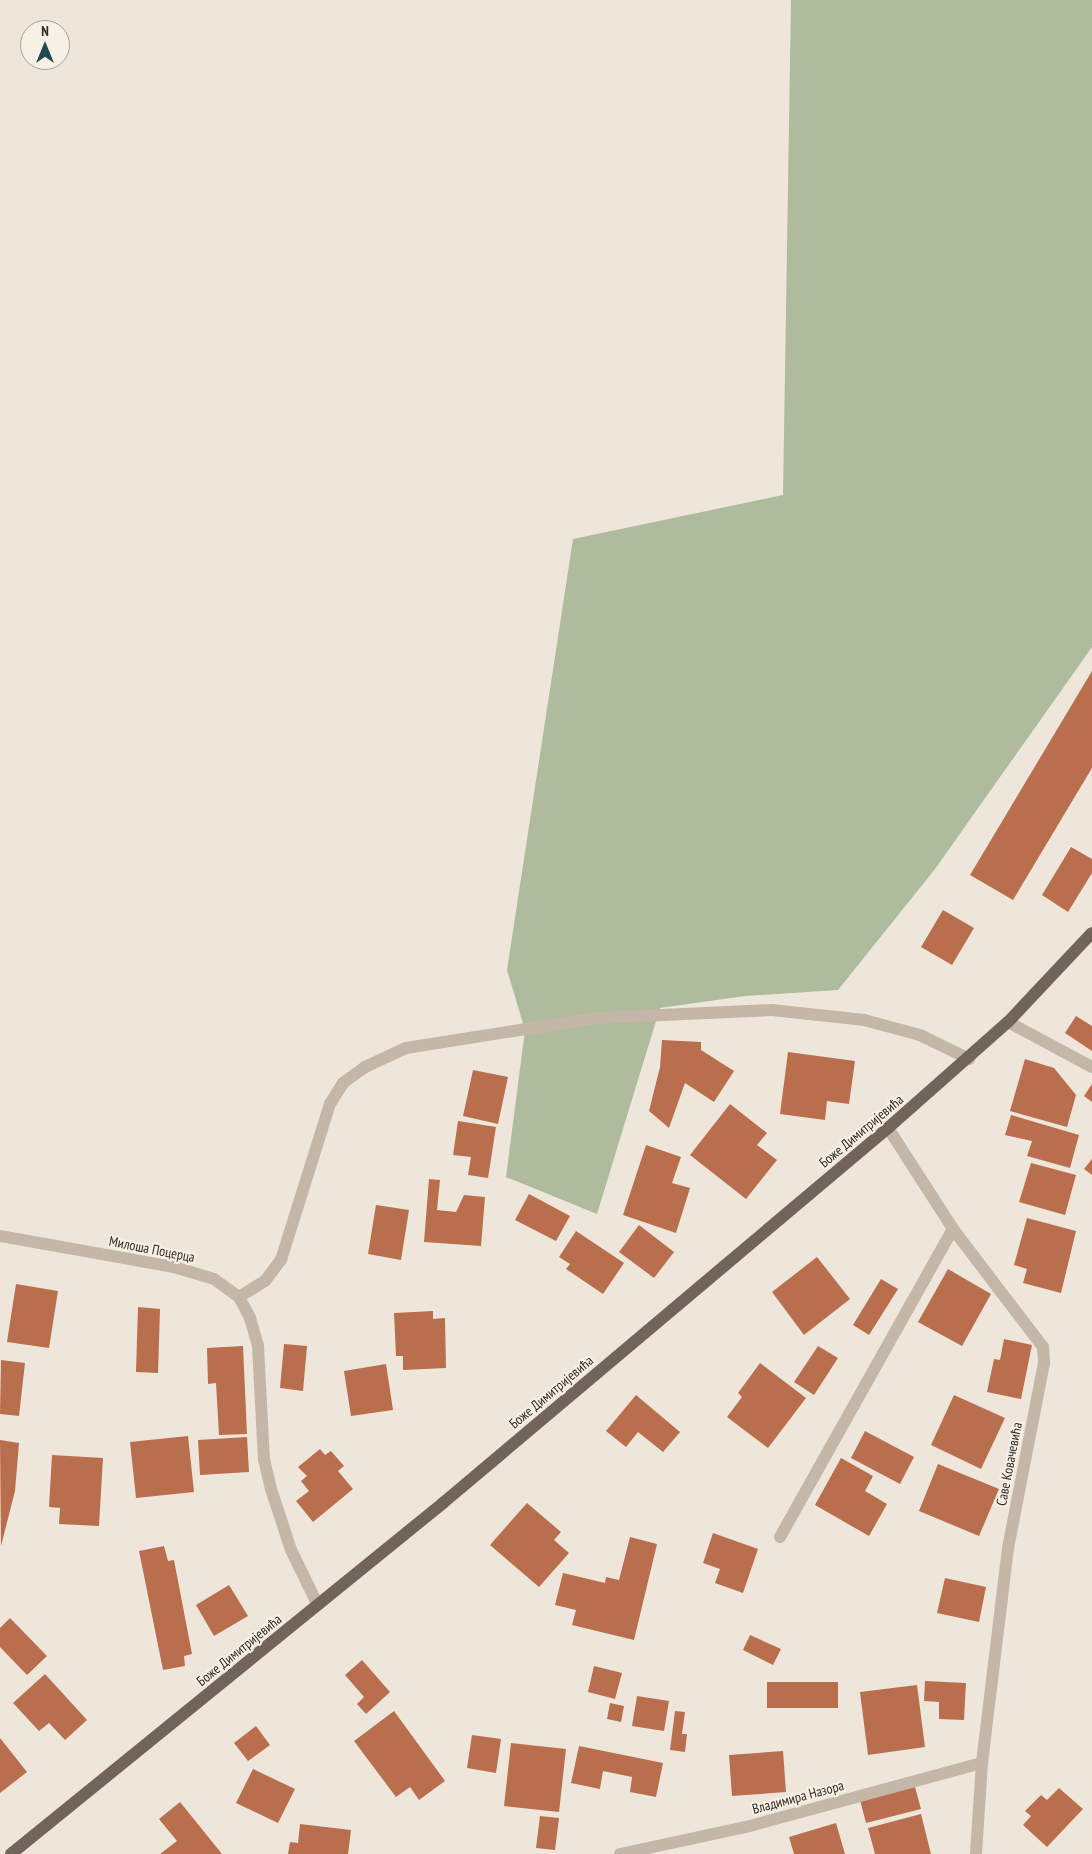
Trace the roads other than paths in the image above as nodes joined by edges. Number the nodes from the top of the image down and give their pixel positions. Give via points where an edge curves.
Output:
1 (1092, 932) edge
2 (1008, 1022) junction
3 (969, 1059) junction
4 (1092, 1067) edge
5 (888, 1128) junction
6 (953, 1229) junction
7 (0, 1236) edge
8 (239, 1297) junction
9 (780, 1537) dead end
10 (318, 1605) junction
11 (982, 1763) junction
12 (11, 1854) edge
13 (620, 1854) edge
14 (976, 1854) edge

1 - 2 main road, Боже Димитријевића
2 - 3 main road, Боже Димитријевића
2 - 4 street
3 - 5 main road, Боже Димитријевића
3 - 8 street via 920,1035 864,1020 772,1010 596,1018 406,1048 365,1067 343,1083 330,1104 281,1260 264,1281
5 - 6 street, Саве Ковачевића
5 - 10 main road, Боже Димитријевића
6 - 9 street
6 - 11 street, Саве Ковачевића via 1043,1347 1044,1363 1008,1548
7 - 8 street, Милоша Поцерца via 174,1268 220,1282
8 - 10 street, Милоша Поцерца via 253,1325 258,1346 264,1459 269,1482 291,1550
10 - 12 main road, Боже Димитријевића
11 - 13 street, Владимира Назора via 746,1827
11 - 14 street, Саве Ковачевића

